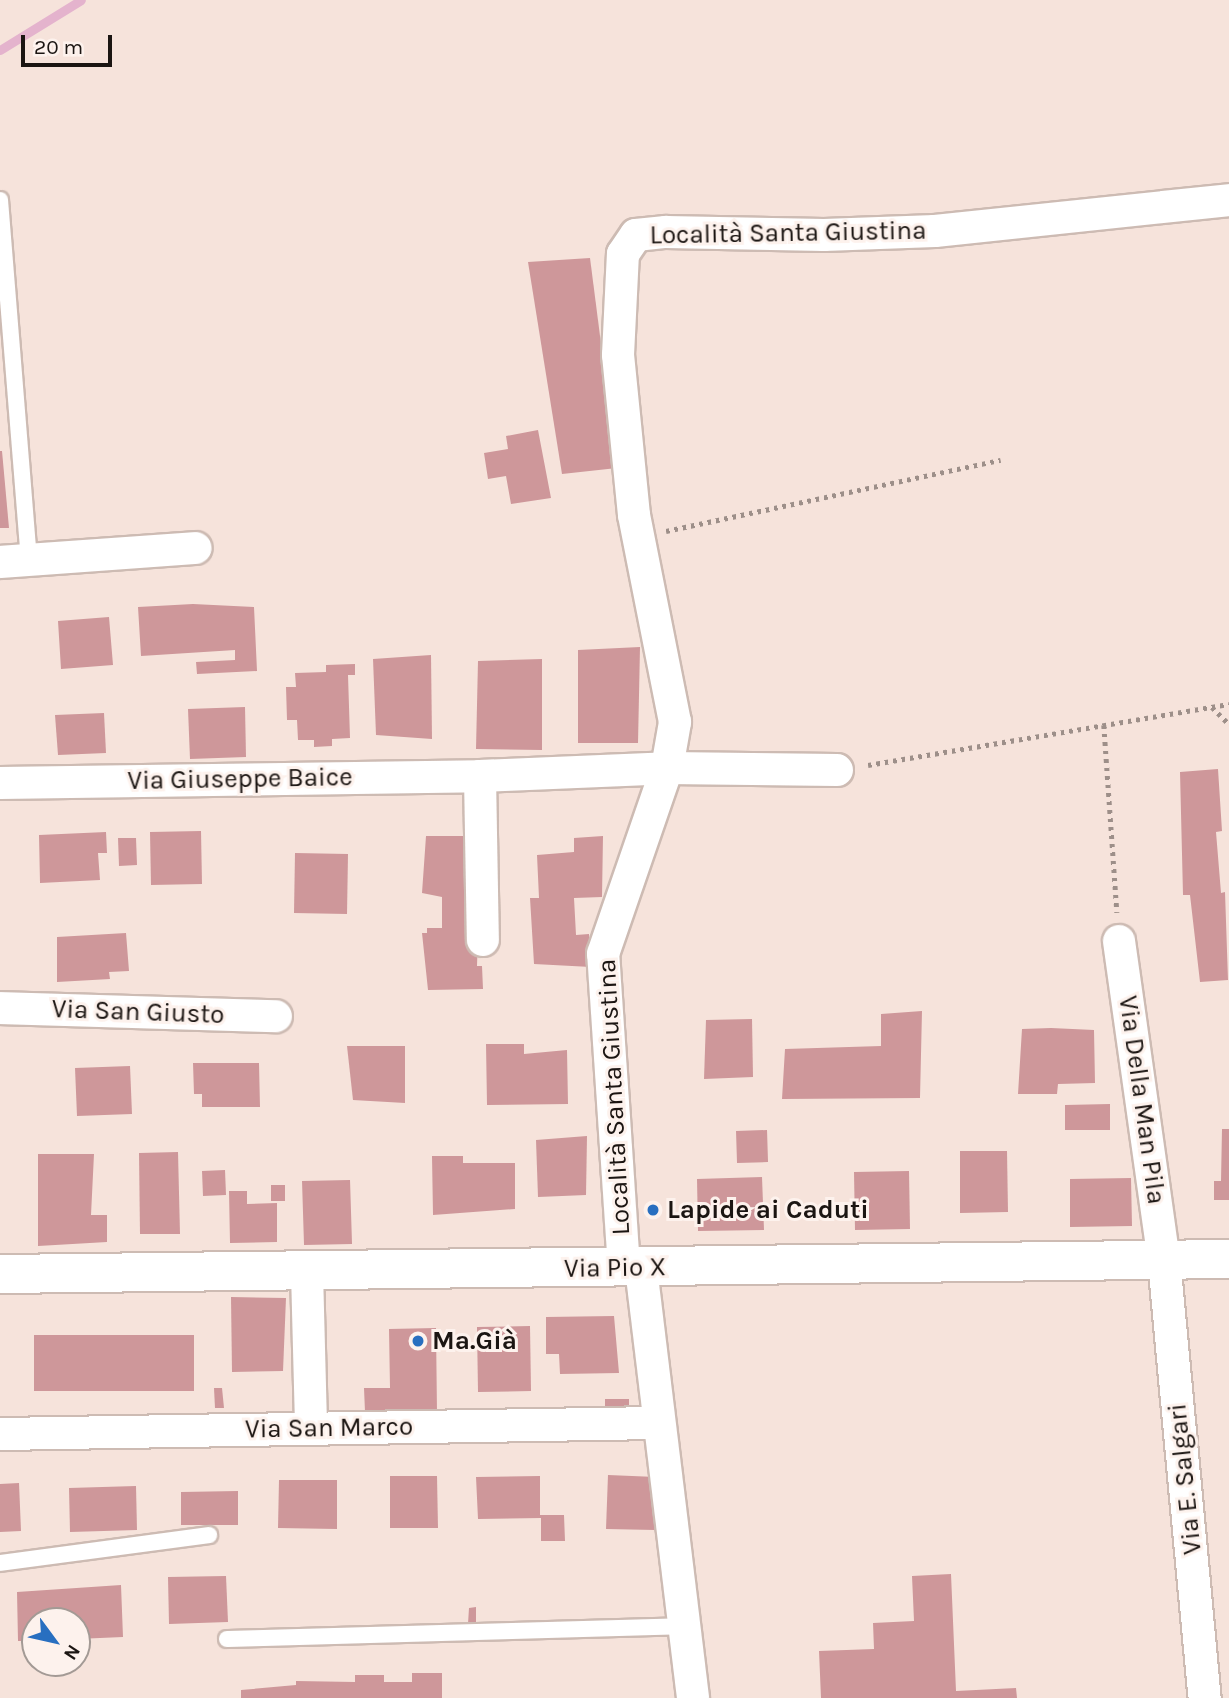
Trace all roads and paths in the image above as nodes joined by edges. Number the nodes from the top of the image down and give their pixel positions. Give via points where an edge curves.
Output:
1 (0, 200) edge
2 (1229, 200) edge
3 (1000, 460) dead end
4 (639, 537) junction
5 (196, 548) dead end
6 (14, 561) edge
7 (1229, 704) edge
8 (1212, 707) junction
9 (1229, 724) edge
10 (1104, 725) junction
11 (667, 768) junction
12 (837, 770) joint
13 (480, 776) junction
14 (0, 783) edge
15 (482, 940) dead end
16 (1119, 941) joint
17 (0, 1008) edge
18 (276, 1016) dead end
19 (1229, 1259) edge
20 (1164, 1260) junction
21 (632, 1268) junction
22 (307, 1272) junction
23 (0, 1274) edge
24 (659, 1423) junction
25 (311, 1427) junction
26 (0, 1434) edge
27 (209, 1535) dead end
28 (0, 1563) edge
29 (682, 1626) junction
30 (227, 1639) dead end
31 (1216, 1666) edge
32 (693, 1698) edge
33 (1205, 1698) edge

1 - 6 lane
2 - 4 street, Località Santa Giustina via 935,231 636,235 623,254 618,355
3 - 4 path
4 - 11 street, Località Santa Giustina via 675,722
5 - 6 street
7 - 8 path
8 - 9 path
8 - 10 path
10 - 12 path
10 - 16 path
11 - 12 street
11 - 13 street, Via Giuseppe Baice
11 - 21 street, Località Santa Giustina via 603,954
13 - 14 street, Via Giuseppe Baice
13 - 15 street
16 - 20 street, Via Della Man Pila
17 - 18 street, Via San Giusto
19 - 20 street, Via Pio X
20 - 21 street, Via Pio X
20 - 31 street, Via E. Salgari
21 - 22 street, Via Pio X
21 - 24 street
22 - 23 street, Via Pio X
22 - 25 street
24 - 25 street, Via San Marco
24 - 29 street
25 - 26 street, Via San Marco
27 - 28 lane
29 - 30 lane
29 - 32 street
31 - 33 street, Via E. Salgari

